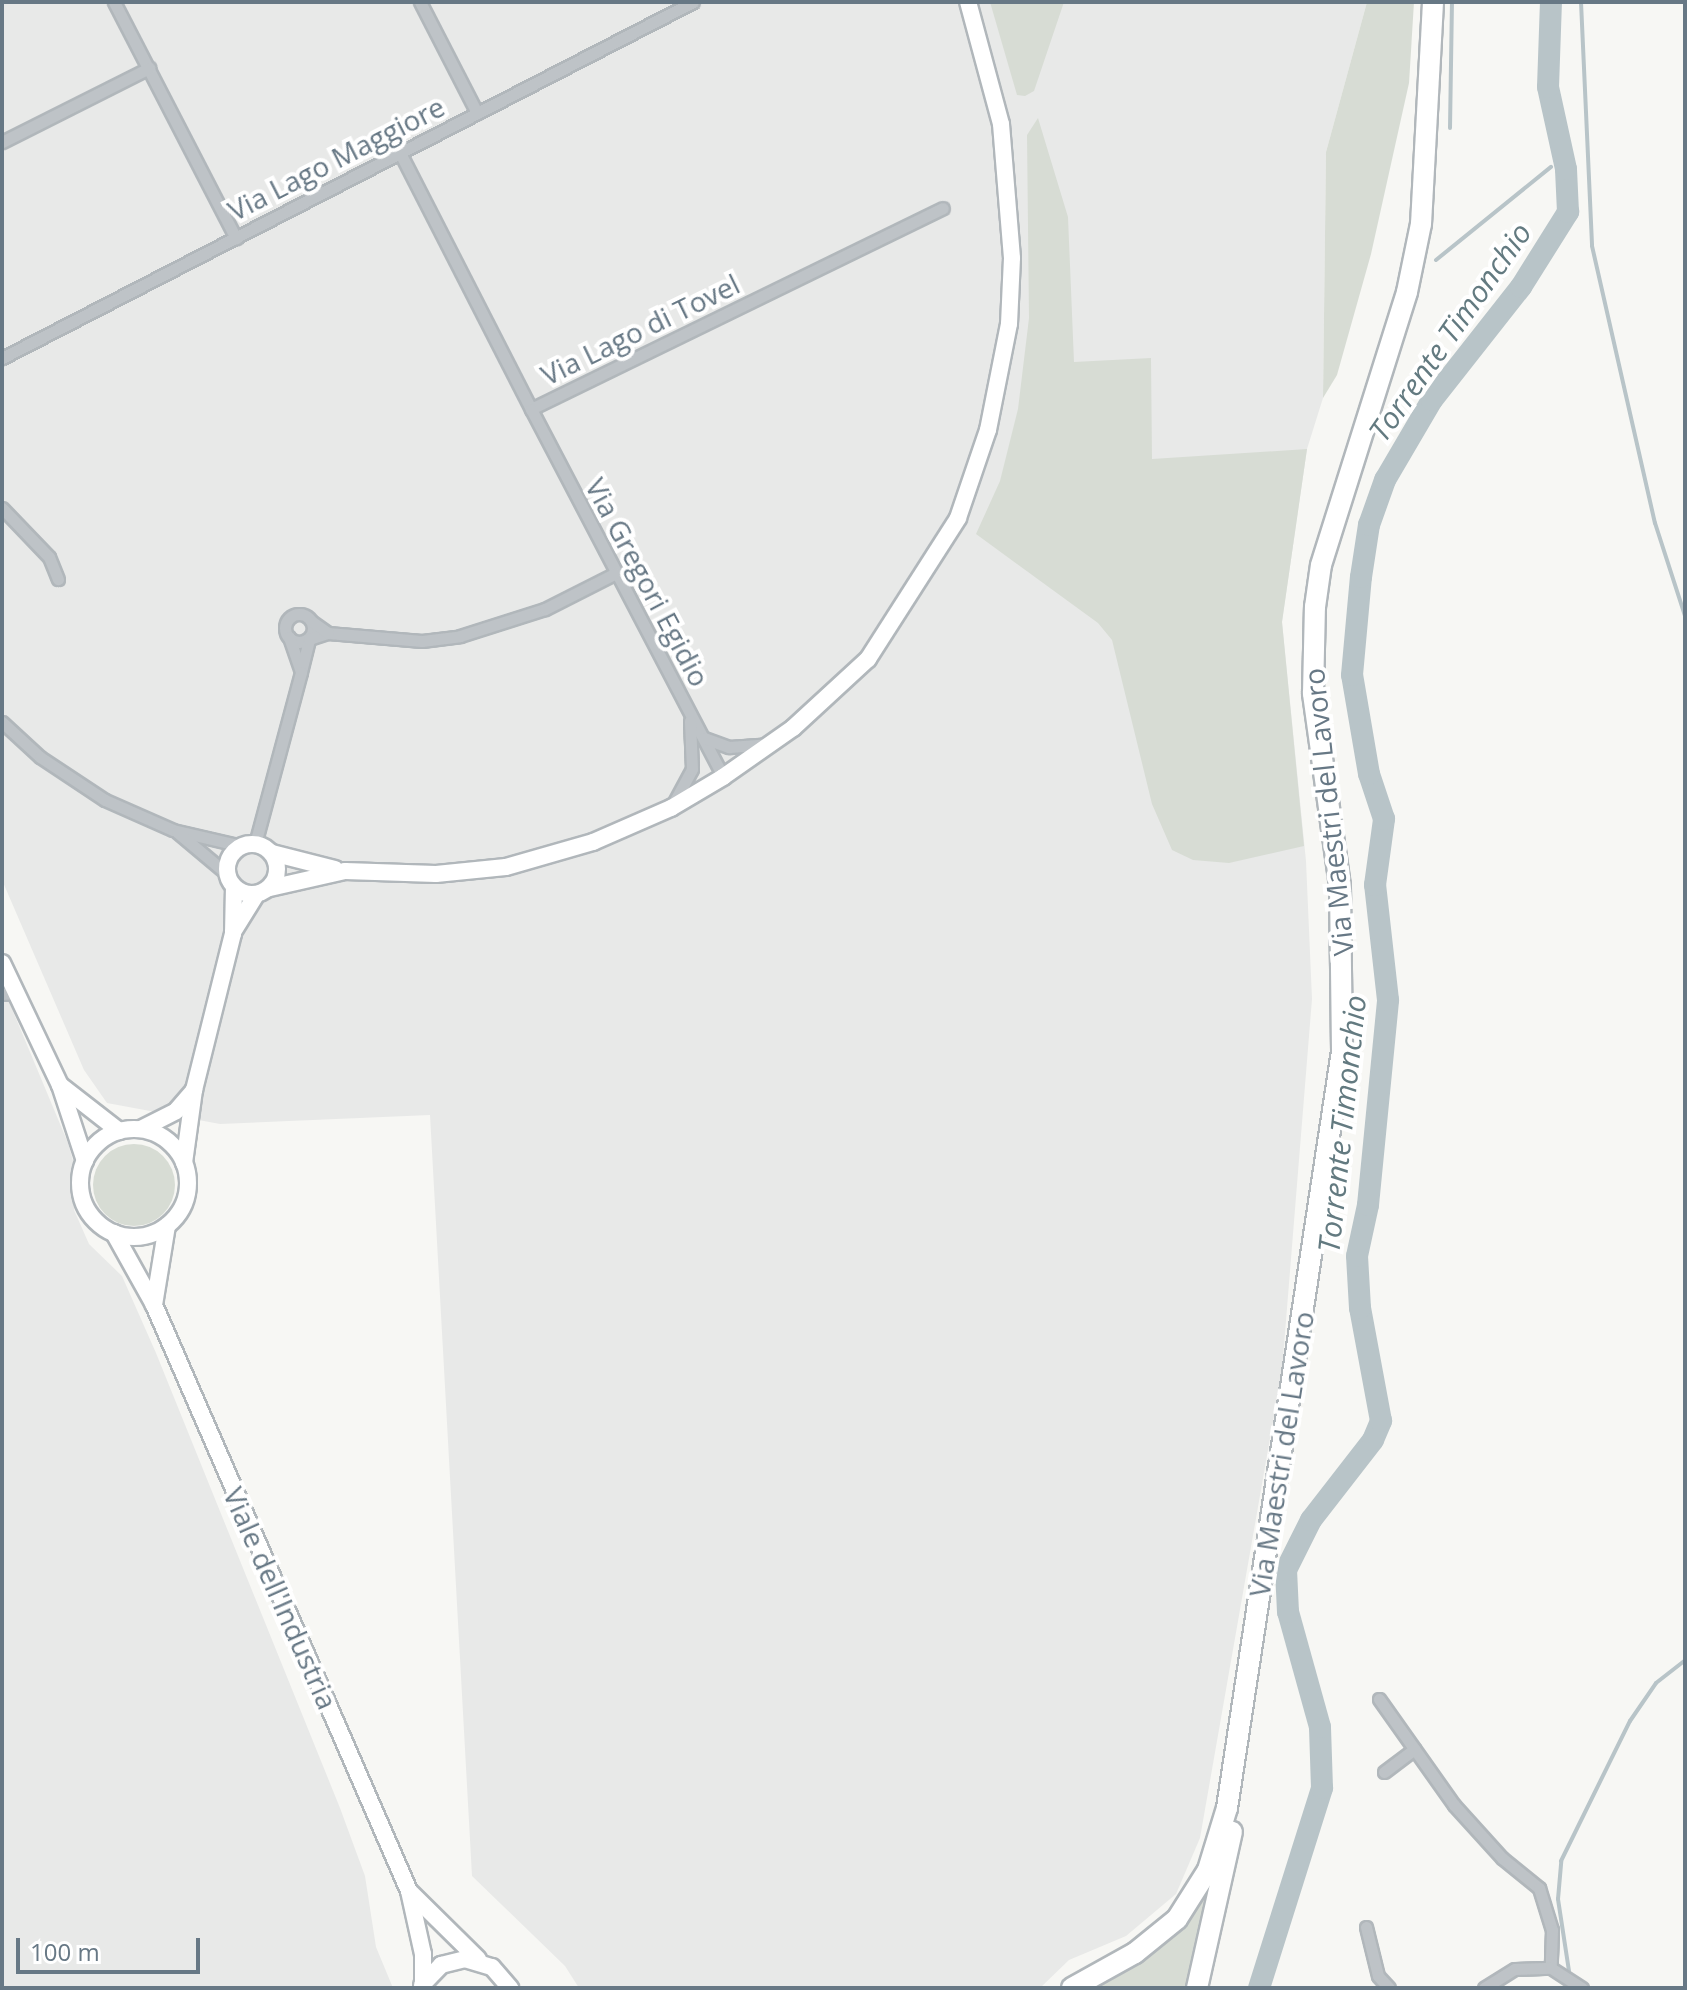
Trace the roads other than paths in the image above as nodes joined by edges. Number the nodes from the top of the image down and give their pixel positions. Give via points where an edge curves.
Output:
1 (114, 2) edge
2 (420, 2) edge
3 (693, 2) edge
4 (968, 2) edge
5 (1433, 2) edge
6 (149, 68) junction
7 (477, 113) junction
8 (2, 142) edge
9 (400, 153) junction
10 (943, 208) dead end
11 (236, 238) junction
12 (2, 358) edge
13 (531, 409) junction
14 (2, 508) edge
15 (616, 573) junction
16 (58, 579) dead end
17 (312, 622) junction
18 (328, 633) junction
19 (289, 637) junction
20 (309, 639) junction
21 (301, 672) junction
22 (688, 709) junction
23 (2, 722) edge
24 (703, 737) junction
25 (770, 744) junction
26 (723, 777) junction
27 (671, 808) junction
28 (173, 830) junction
29 (248, 845) junction
30 (272, 853) junction
31 (345, 871) junction
32 (230, 881) junction
33 (263, 891) junction
34 (233, 934) junction
35 (2, 963) edge
36 (8, 994) edge
37 (60, 1085) junction
38 (194, 1090) junction
39 (141, 1129) junction
40 (119, 1131) junction
41 (85, 1161) junction
42 (184, 1163) junction
43 (167, 1226) junction
44 (114, 1233) junction
45 (154, 1305) junction
46 (1246, 1681) junction
47 (1379, 1699) dead end
48 (1414, 1749) junction
49 (1384, 1772) dead end
50 (409, 1891) junction
51 (1366, 1927) dead end
52 (478, 1959) junction
53 (1110, 1965) junction
54 (1556, 1971) junction
55 (1578, 1984) edge
56 (422, 1986) edge
57 (510, 1988) edge
58 (1072, 1988) edge
59 (1085, 1988) edge
60 (1197, 1988) edge
61 (1389, 1988) edge
62 (1484, 1988) edge

1 - 6 street
2 - 7 street
3 - 7 street, Via Lago Maggiore
4 - 25 street via 1001,124 1012,258 1009,324 988,430 958,518 877,646 840,689
5 - 46 highway, Via Maestri del Lavoro via 1421,224 1407,292 1321,565 1315,607 1313,693 1340,886 1342,1051
6 - 8 street
6 - 11 street
7 - 9 street, Via Lago Maggiore
9 - 11 street, Via Lago Maggiore
9 - 13 street, Via Lago di Tovel
10 - 13 street, Via Lago di Tovel
11 - 12 street, Via Lago Maggiore
13 - 15 street, Via Gregori Egidio
14 - 16 street via 49,557
15 - 18 street via 545,609 460,636 422,641
15 - 22 street, Via Gregori Egidio
17 - 18 street
17 - 19 street via 301,614 292,617 286,624
17 - 20 street
18 - 20 street
19 - 20 street
19 - 21 street
20 - 21 street
21 - 29 street
22 - 24 street, Via Gregori Egidio
22 - 27 street via 692,769
23 - 28 street via 40,757 105,800
24 - 25 street via 729,747
24 - 26 street, Via Gregori Egidio
25 - 26 street
26 - 27 street
27 - 31 street via 593,842 506,867 446,873
28 - 29 street
28 - 32 street
29 - 30 street
29 - 32 street via 228,860
30 - 31 street
30 - 33 street via 277,874
31 - 33 street
32 - 33 street
32 - 34 street
33 - 34 street
34 - 38 street
35 - 36 street, Viale dell'Industria
36 - 37 street, Viale dell'Industria
37 - 40 street, Viale dell'Industria
37 - 41 street, Viale dell'Industria
38 - 39 street via 176,1111
38 - 42 street
39 - 40 street
39 - 42 street via 167,1140
40 - 41 street via 99,1142
41 - 44 street, Viale dell'Industria via 84,1203
42 - 43 street via 188,1191
43 - 44 street via 150,1235
43 - 45 street
44 - 45 street, Viale dell'Industria
45 - 50 street, Viale dell'Industria
46 - 53 highway, Via Maestri del Lavoro via 1227,1808 1208,1870 1177,1919 1135,1953
46 - 60 highway via 1245,1738 1231,1844
47 - 48 street
48 - 49 street
48 - 54 street via 1482,1837 1539,1888 1552,1930
50 - 52 street, Viale dell'Industria
50 - 56 street, Viale dell'Industria
51 - 61 street via 1378,1976
52 - 56 street, Viale dell'Industria via 446,1962
52 - 57 street, Viale dell'Industria via 505,1977
53 - 58 highway
53 - 59 highway
54 - 55 street
54 - 62 street via 1515,1969

